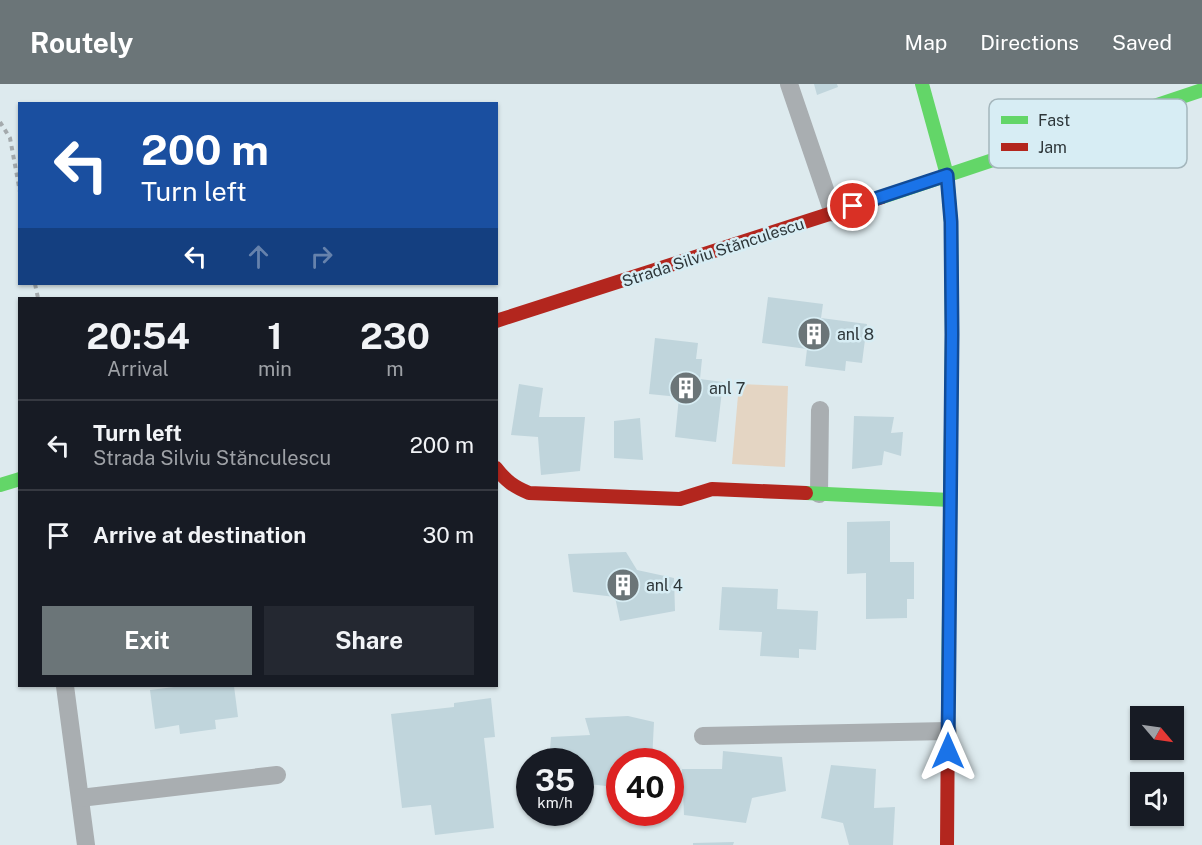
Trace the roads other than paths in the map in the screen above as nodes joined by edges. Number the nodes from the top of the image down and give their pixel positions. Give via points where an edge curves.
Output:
1 (789, 84) edge
2 (922, 84) edge
3 (1202, 90) edge
4 (1175, 99) edge
5 (989, 161) edge
6 (947, 175) junction
7 (833, 213) junction
8 (498, 320) edge
9 (820, 410) dead end
10 (498, 471) edge
11 (18, 480) edge
12 (0, 485) edge
13 (819, 494) junction
14 (950, 500) junction
15 (65, 687) edge
16 (948, 731) junction
17 (703, 736) dead end
18 (277, 775) dead end
19 (80, 798) junction
20 (86, 845) edge
21 (947, 845) edge

1 - 7 street
2 - 6 street
3 - 4 street, Strada Silviu Stănculescu
5 - 6 street, Strada Silviu Stănculescu
6 - 7 street, Strada Silviu Stănculescu
6 - 14 street via 952,278
7 - 8 street, Strada Silviu Stănculescu
9 - 13 street
10 - 13 street via 516,488 551,495 680,499 712,489
11 - 12 street
13 - 14 street
14 - 16 street
15 - 19 street
16 - 17 street
16 - 21 street
18 - 19 street
19 - 20 street

